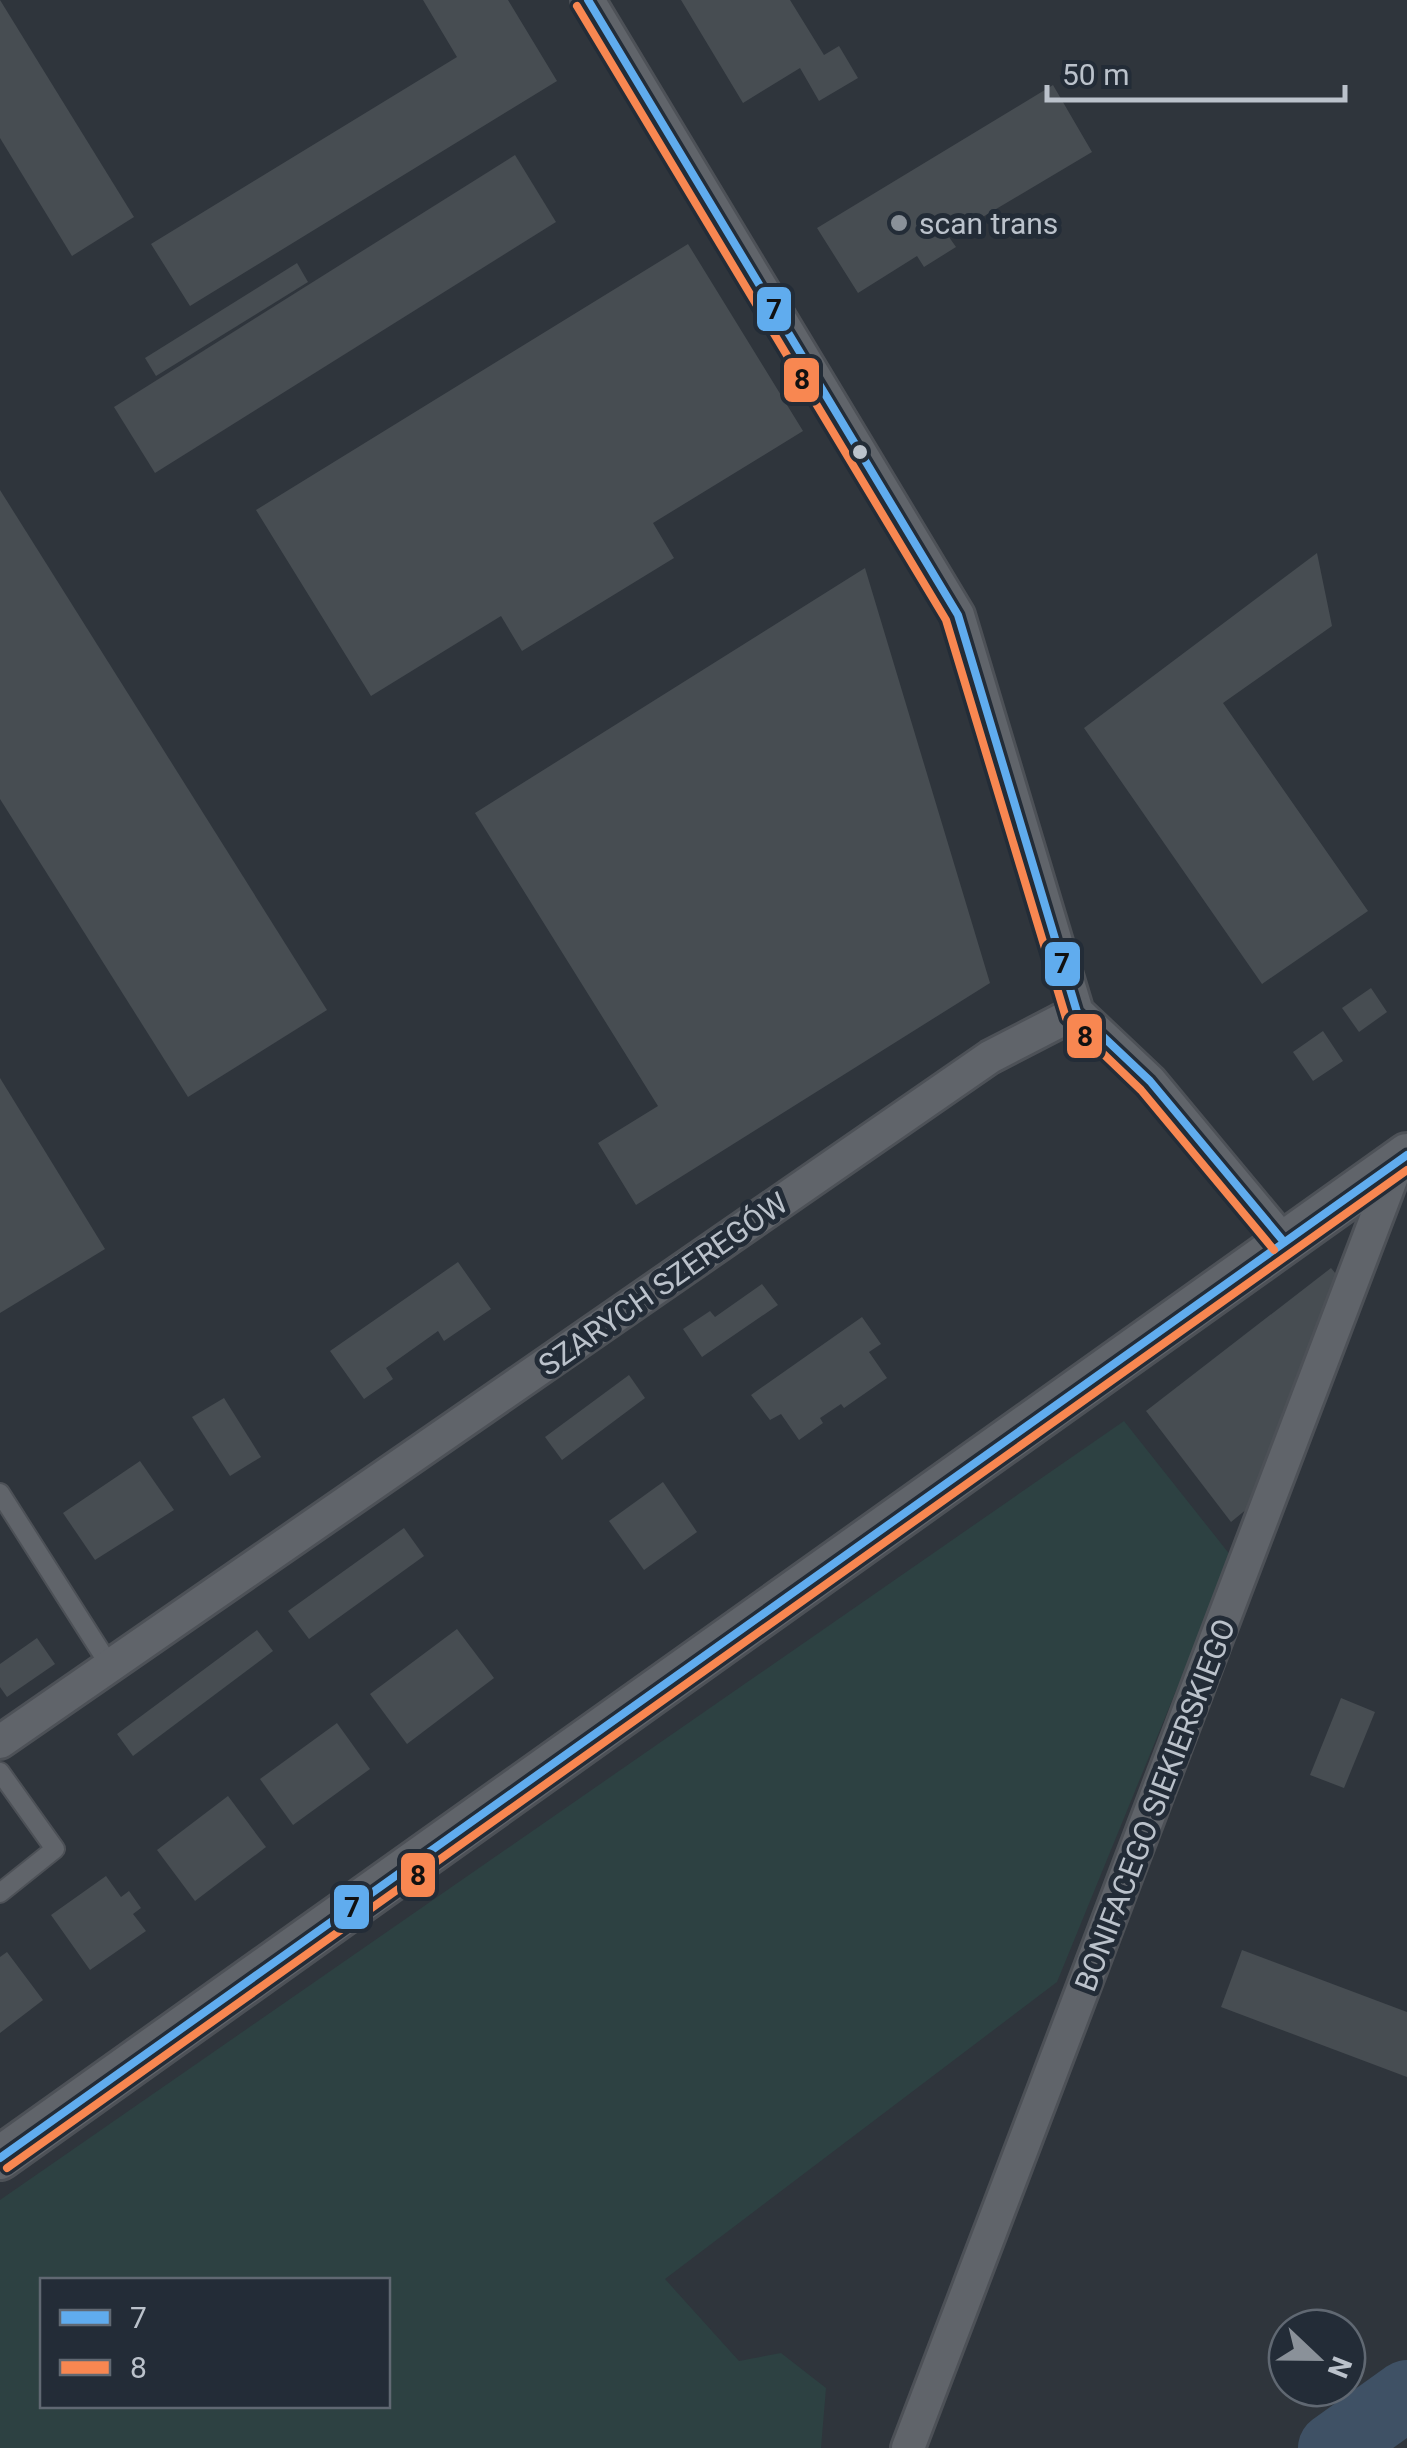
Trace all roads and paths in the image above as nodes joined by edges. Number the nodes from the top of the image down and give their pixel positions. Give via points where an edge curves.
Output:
1 (588, 0) edge
2 (1077, 1012) junction
3 (1404, 1163) edge
4 (1284, 1242) junction
5 (0, 1492) edge
6 (110, 1666) junction
7 (0, 1742) edge
8 (0, 1772) edge
9 (0, 1893) edge
10 (0, 2158) edge
11 (908, 2448) edge

1 - 2 street via 958,615
2 - 4 street via 1150,1081
2 - 6 street, SZARYCH SZEREGÓW via 990,1057
3 - 4 street
3 - 11 street, BONIFACEGO SIEKIERSKIEGO
4 - 10 street
5 - 6 lane
6 - 7 street, SZARYCH SZEREGÓW
8 - 9 lane via 55,1849

